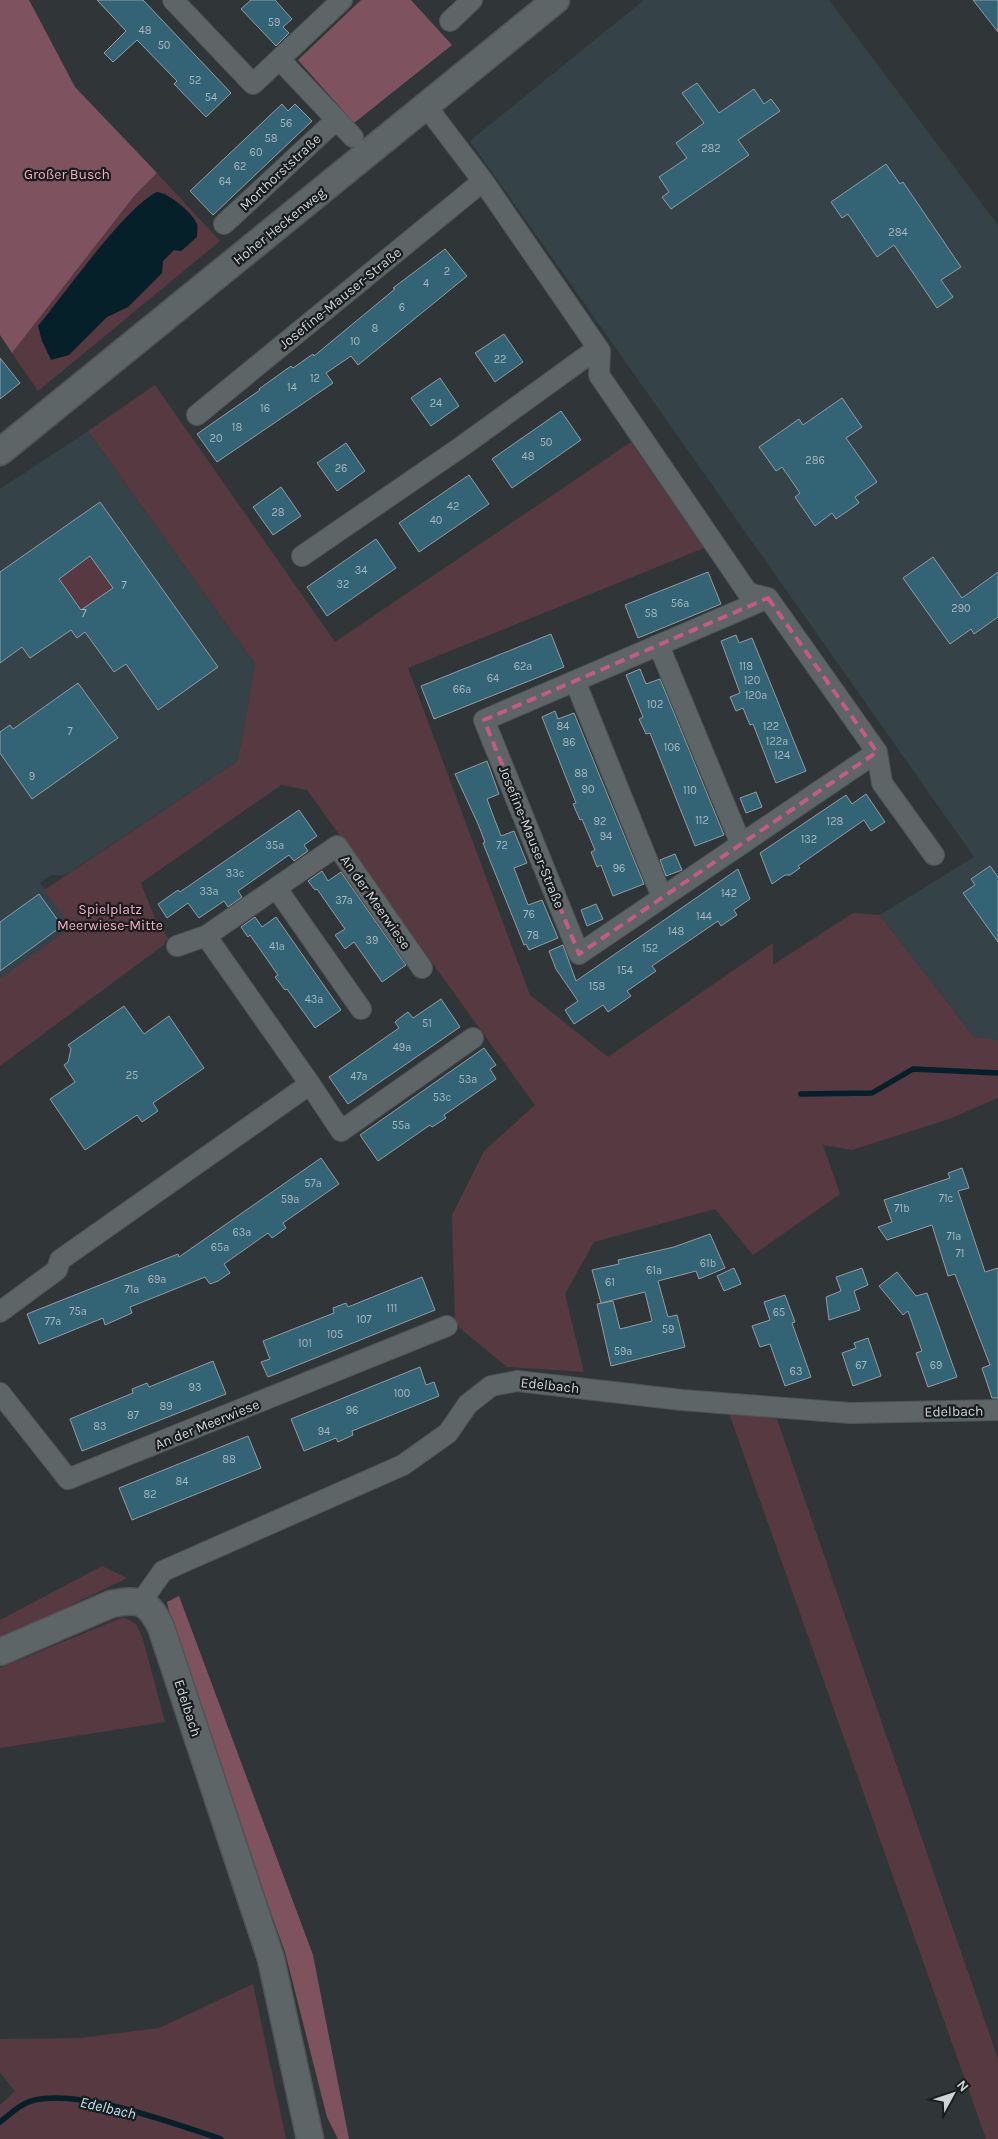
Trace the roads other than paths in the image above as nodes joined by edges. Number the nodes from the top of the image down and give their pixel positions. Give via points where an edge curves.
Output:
1 (172, 0) edge
2 (342, 0) edge
3 (472, 0) edge
4 (556, 0) edge
5 (450, 21) dead end
6 (280, 60) junction
7 (426, 106) junction
8 (336, 120) junction
9 (353, 137) dead end
10 (483, 181) junction
11 (224, 224) dead end
12 (598, 348) junction
13 (197, 415) dead end
14 (0, 452) edge
15 (302, 556) dead end
16 (768, 598) junction
17 (659, 646) junction
18 (575, 681) junction
19 (877, 752) junction
20 (741, 844) junction
21 (934, 855) dead end
22 (277, 888) junction
23 (662, 898) junction
24 (206, 936) junction
25 (177, 946) dead end
26 (422, 968) dead end
27 (361, 1009) dead end
28 (473, 1038) dead end
29 (310, 1084) junction
30 (0, 1312) edge
31 (447, 1326) dead end
32 (0, 1393) edge
33 (998, 1410) edge
34 (141, 1602) junction
35 (0, 1652) edge
36 (310, 2139) edge

1 - 6 street via 253,84
2 - 6 street
3 - 5 street
4 - 7 street, Hoher Heckenweg
6 - 8 street
7 - 10 street
7 - 14 street, Hoher Heckenweg
8 - 9 street
8 - 11 street, Morthorststraße
10 - 12 street
10 - 13 street, Josefine-Mauser-Straße
12 - 15 street
12 - 16 street via 599,375 609,390 748,593
16 - 17 street, Josefine-Mauser-Straße
16 - 19 street
17 - 18 street, Josefine-Mauser-Straße
17 - 20 street
18 - 23 street
18 - 23 street, Josefine-Mauser-Straße via 484,720 579,954
19 - 20 street, Josefine-Mauser-Straße
19 - 21 street via 882,783
20 - 23 street, Josefine-Mauser-Straße
22 - 24 street, An der Meerwiese
22 - 26 street, An der Meerwiese via 337,846
22 - 27 street
24 - 25 street, An der Meerwiese
24 - 29 street
28 - 29 street via 341,1131
29 - 30 street via 60,1260 57,1270
31 - 32 street, An der Meerwiese via 68,1479
33 - 34 street, Edelbach via 850,1413 682,1400 517,1381 491,1386 468,1404 448,1433 403,1465 164,1571
34 - 35 street via 129,1600 110,1604
34 - 36 street, Edelbach via 153,1612 161,1627 271,1959

